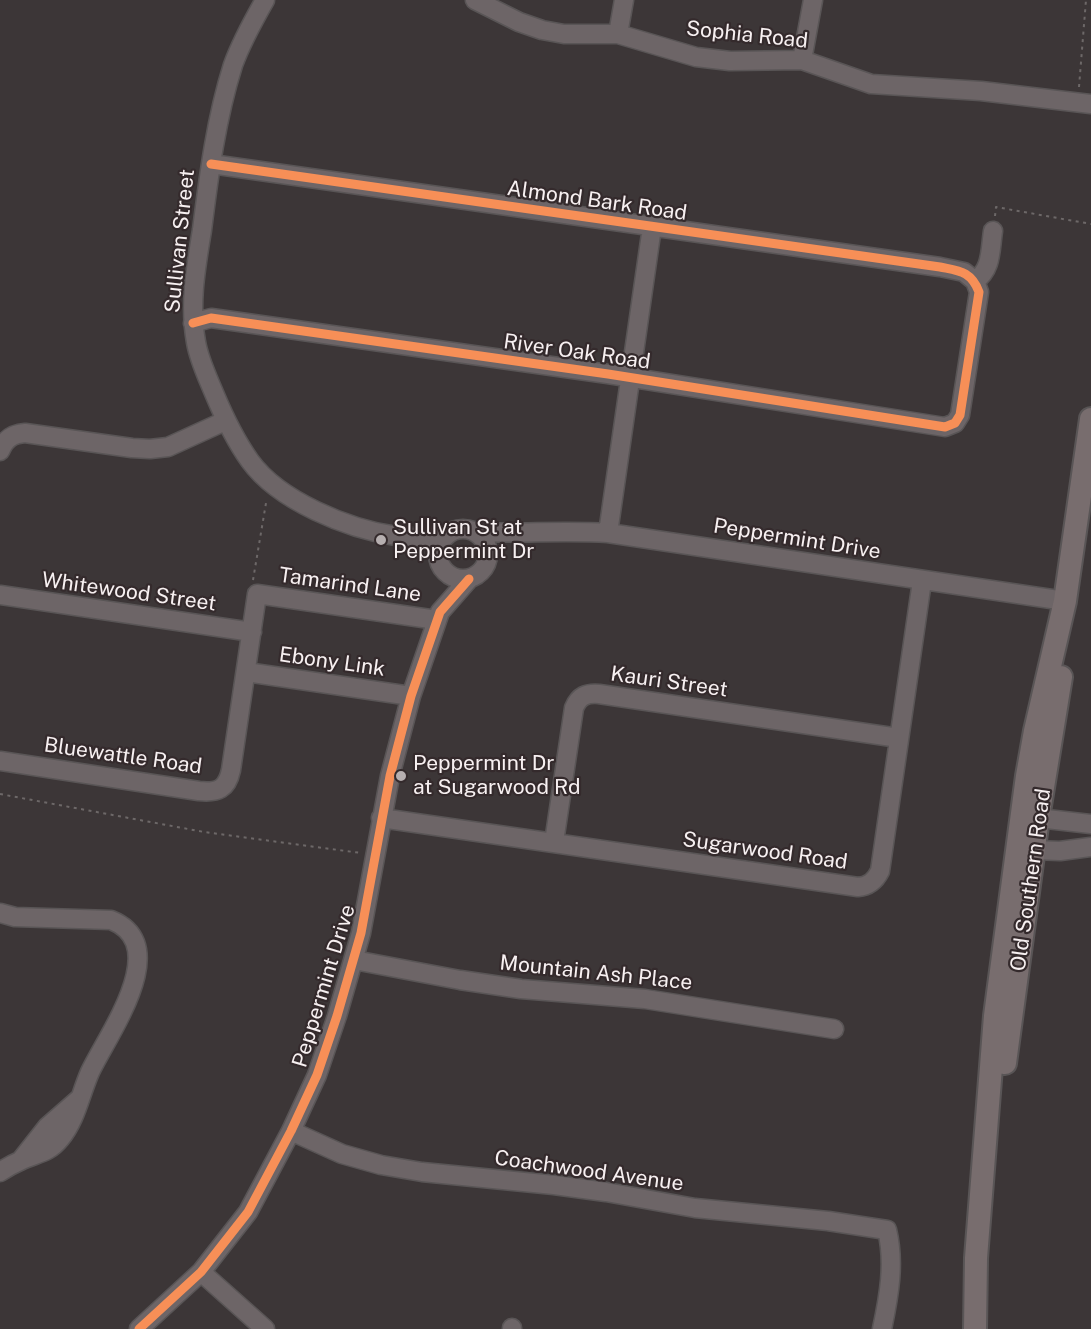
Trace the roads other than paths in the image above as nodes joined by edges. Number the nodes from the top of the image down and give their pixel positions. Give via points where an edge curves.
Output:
1 (265, 0) edge
2 (475, 0) edge
3 (624, 0) edge
4 (813, 0) edge
5 (618, 34) junction
6 (802, 60) junction
7 (1084, 104) edge
8 (211, 164) junction
9 (652, 227) junction
10 (993, 231) road end
11 (975, 281) junction
12 (193, 323) junction
13 (630, 378) junction
14 (1091, 419) edge
15 (225, 421) junction
16 (0, 451) edge
17 (476, 532) junction
18 (608, 533) junction
19 (521, 534) junction
20 (394, 536) junction
21 (446, 536) junction
22 (487, 561) junction
23 (441, 565) junction
24 (469, 579) junction
25 (922, 581) junction
26 (257, 594) joint
27 (0, 595) edge
28 (1065, 601) junction
29 (438, 616) junction
30 (252, 632) junction
31 (246, 672) junction
32 (411, 696) junction
33 (899, 738) junction
34 (0, 761) edge
35 (381, 818) junction
36 (1038, 818) junction
37 (1091, 824) edge
38 (554, 842) junction
39 (1026, 844) junction
40 (1091, 847) edge
41 (0, 913) edge
42 (354, 960) junction
43 (834, 1029) dead end
44 (79, 1099) junction
45 (47, 1127) junction
46 (291, 1131) junction
47 (59, 1141) junction
48 (21, 1160) junction
49 (0, 1172) edge
50 (201, 1272) junction
51 (139, 1329) edge
52 (265, 1329) edge
53 (882, 1329) edge
54 (975, 1329) edge

1 - 8 street, Sullivan Street via 234,63
2 - 5 street, Sophia Road via 542,30
3 - 5 street
4 - 6 street
5 - 6 street, Sophia Road via 710,59
6 - 7 street, Sophia Road via 871,84 981,91
8 - 9 street, Almond Bark Road
8 - 12 street, Sullivan Street via 193,292
9 - 11 street, Almond Bark Road via 940,267 964,272
9 - 13 street
10 - 11 street via 989,265
11 - 13 street, River Oak Road via 979,292 960,415 956,423 945,427
12 - 13 street, River Oak Road via 212,318
12 - 15 street, Sullivan Street via 200,358
13 - 18 street
14 - 28 main road, Old Southern Road
15 - 16 street via 159,448 132,448 25,433 8,438
15 - 20 street, Sullivan Street via 251,463 289,497 333,519
17 - 19 street, Peppermint Drive
17 - 21 street via 460,529
17 - 22 street via 486,544
18 - 19 street, Peppermint Drive
18 - 25 street, Peppermint Drive
19 - 22 street
20 - 21 street, Sullivan Street
20 - 23 street, Sullivan Street
21 - 23 street via 439,548
22 - 24 street via 481,572
23 - 24 street via 454,578
23 - 29 street, Peppermint Drive
24 - 29 street, Peppermint Drive
25 - 28 street, Peppermint Drive
25 - 33 street, Sugarwood Road
26 - 29 street, Tamarind Lane
26 - 30 street, Bluewattle Road
27 - 30 street, Whitewood Street
28 - 36 main road, Old Southern Road via 1067,642
28 - 39 main road, Old Southern Road via 1035,731
29 - 32 street, Peppermint Drive
30 - 31 street, Bluewattle Road
31 - 32 street, Ebony Link
31 - 34 street, Bluewattle Road via 229,780 216,790 199,791
32 - 35 street, Peppermint Drive
33 - 38 street, Kauri Street via 599,694 583,696 574,708
33 - 38 street, Sugarwood Road via 880,871 865,887
35 - 38 street, Sugarwood Road
35 - 42 street, Peppermint Drive
36 - 37 street
36 - 39 main road, Old Southern Road
39 - 40 street via 1060,852
39 - 54 main road, Old Southern Road via 995,1016 976,1258
41 - 44 street via 15,917 111,920 135,939 139,961 128,997
42 - 43 street, Mountain Ash Place via 470,982 645,999
42 - 46 street, Peppermint Drive via 317,1075
44 - 45 street
44 - 47 street via 70,1126
45 - 47 street
45 - 48 street
46 - 50 street, Peppermint Drive via 248,1212
46 - 53 street, Coachwood Avenue via 342,1154 422,1172 575,1188 695,1208 887,1230 890,1279
47 - 48 street via 42,1154
48 - 49 street
50 - 51 street, Peppermint Drive
50 - 52 street

